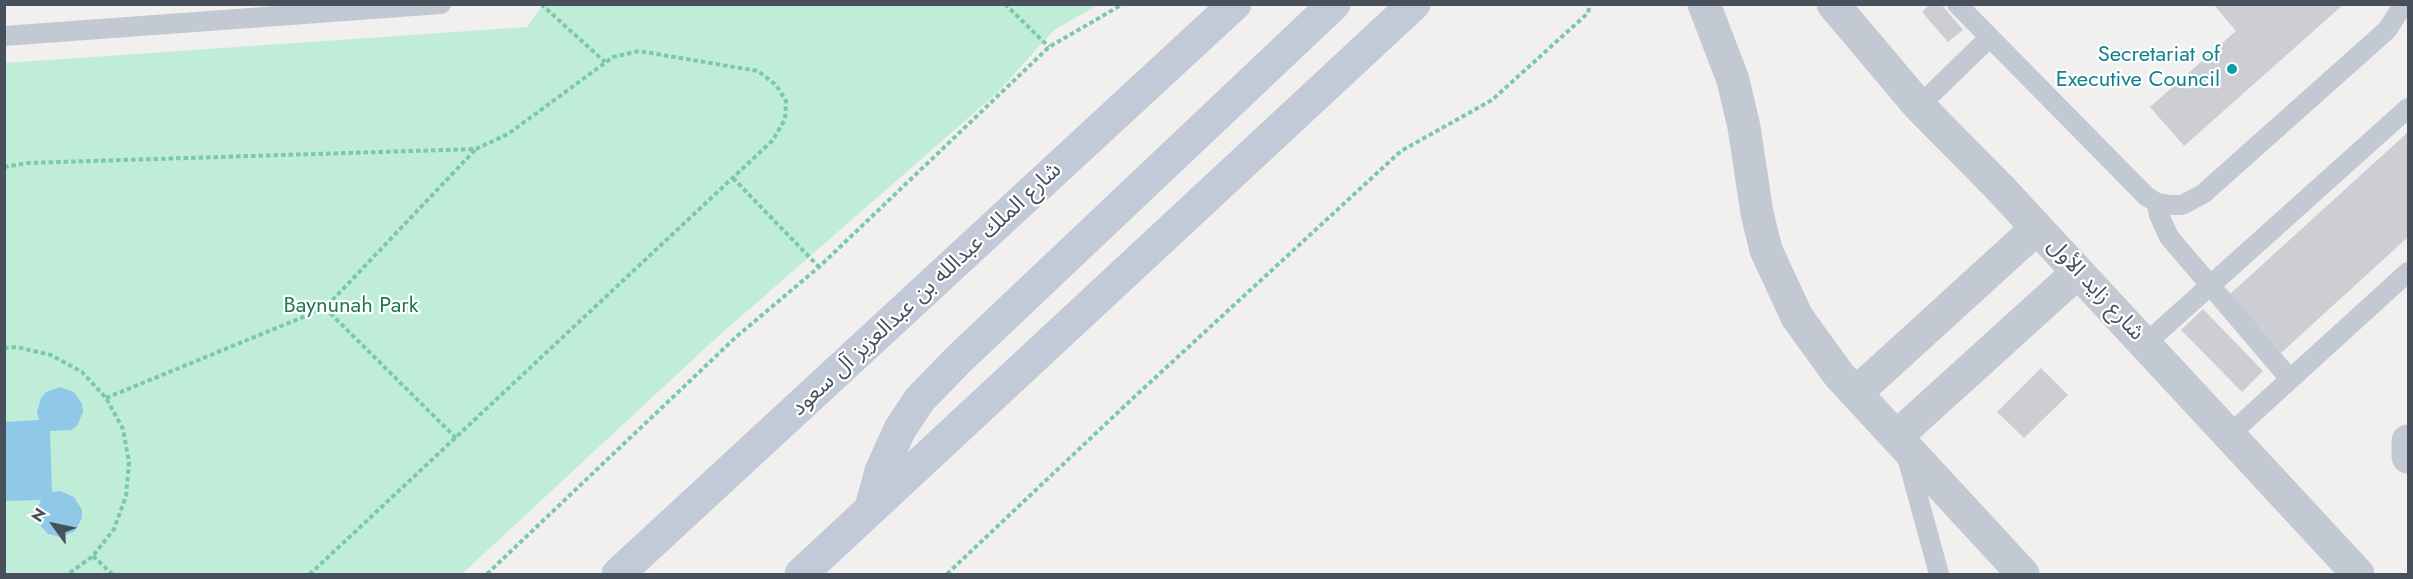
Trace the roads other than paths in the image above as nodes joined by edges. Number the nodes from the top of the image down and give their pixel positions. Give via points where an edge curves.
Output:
1 (441, 4) edge
2 (1235, 4) edge
3 (1334, 4) edge
4 (1414, 4) edge
5 (1704, 4) edge
6 (1833, 4) edge
7 (1957, 4) edge
8 (2404, 4) edge
9 (4, 36) edge
10 (1989, 38) junction
11 (1918, 106) junction
12 (2409, 108) edge
13 (2157, 203) junction
14 (2037, 228) junction
15 (2078, 272) junction
16 (2409, 272) edge
17 (2210, 286) junction
18 (2145, 344) junction
19 (2290, 379) junction
20 (1856, 393) junction
21 (2229, 435) junction
22 (2409, 441) edge
23 (1900, 442) junction
24 (2409, 457) edge
25 (870, 510) junction
26 (618, 574) edge
27 (801, 574) edge
28 (1940, 574) edge
29 (2023, 574) edge
30 (2358, 574) edge

1 - 9 lane
2 - 26 main road, شارع الملك عبدالله بن عبدالعزيز آل سعود
3 - 25 main road via 920,399 900,429 881,471
4 - 25 main road
5 - 20 street via 1733,80 1757,213 1770,259 1816,347
6 - 11 street, شارع زايد الأول
7 - 10 lane
8 - 13 lane via 2388,30 2203,194 2182,205
10 - 11 lane
10 - 13 lane
11 - 14 street, شارع زايد الأول
12 - 17 lane
13 - 17 lane via 2169,237
14 - 15 street, شارع زايد الأول
14 - 20 street
15 - 18 street, شارع زايد الأول
15 - 23 street
16 - 19 lane
17 - 18 lane
17 - 19 lane
18 - 21 street, شارع زايد الأول
19 - 21 lane
20 - 23 street
21 - 30 street, شارع زايد الأول
22 - 24 street
23 - 28 lane
23 - 29 street
25 - 27 main road

